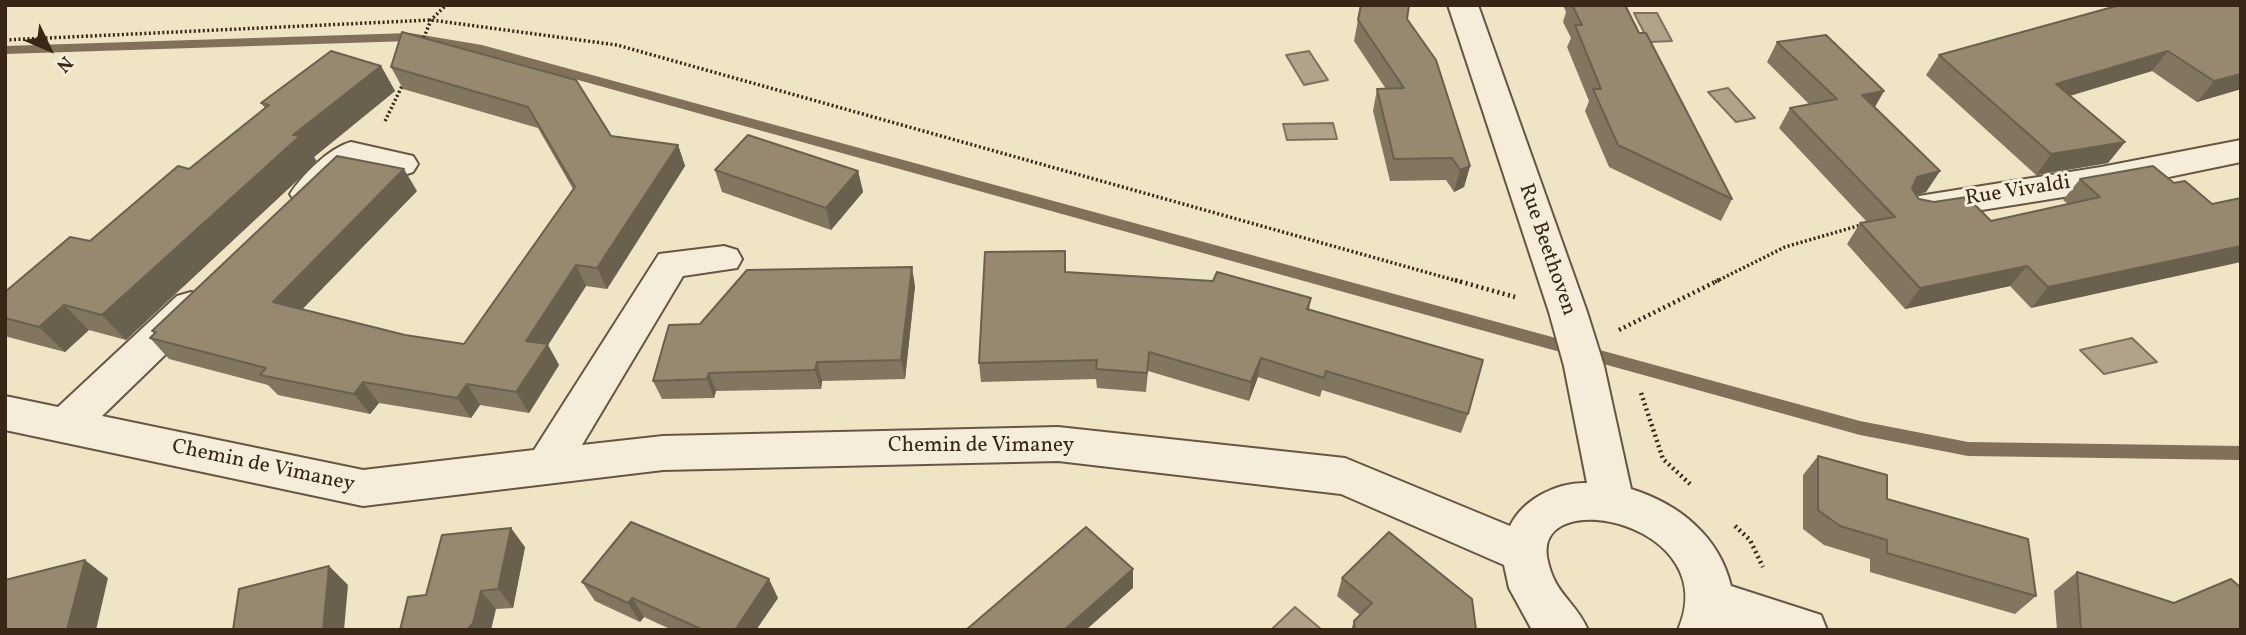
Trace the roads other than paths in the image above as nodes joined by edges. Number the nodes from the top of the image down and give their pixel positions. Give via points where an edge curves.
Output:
1 (1463, 5) edge
2 (2241, 151) edge
3 (401, 164) dead end
4 (1919, 208) edge
5 (282, 219) edge
6 (724, 259) dead end
7 (213, 285) edge
8 (5, 412) edge
9 (66, 425) junction
10 (546, 467) junction
11 (1612, 499) junction
12 (1525, 553) junction
13 (1706, 615) edge
14 (1565, 630) edge
15 (1804, 630) edge

1 - 11 street, Rue Beethoven via 1568,312
2 - 4 street, Rue Vivaldi
3 - 5 street via 351,153
6 - 10 street via 672,263
7 - 9 street
8 - 9 street, Chemin de Vimaney
9 - 10 street, Chemin de Vimaney via 363,488
10 - 12 street, Chemin de Vimaney via 663,453 1058,444 1345,476
11 - 12 street via 1586,498 1544,515 1531,532
11 - 13 street via 1669,525 1692,547 1706,574
12 - 14 street via 1527,576 1538,601
13 - 15 street

